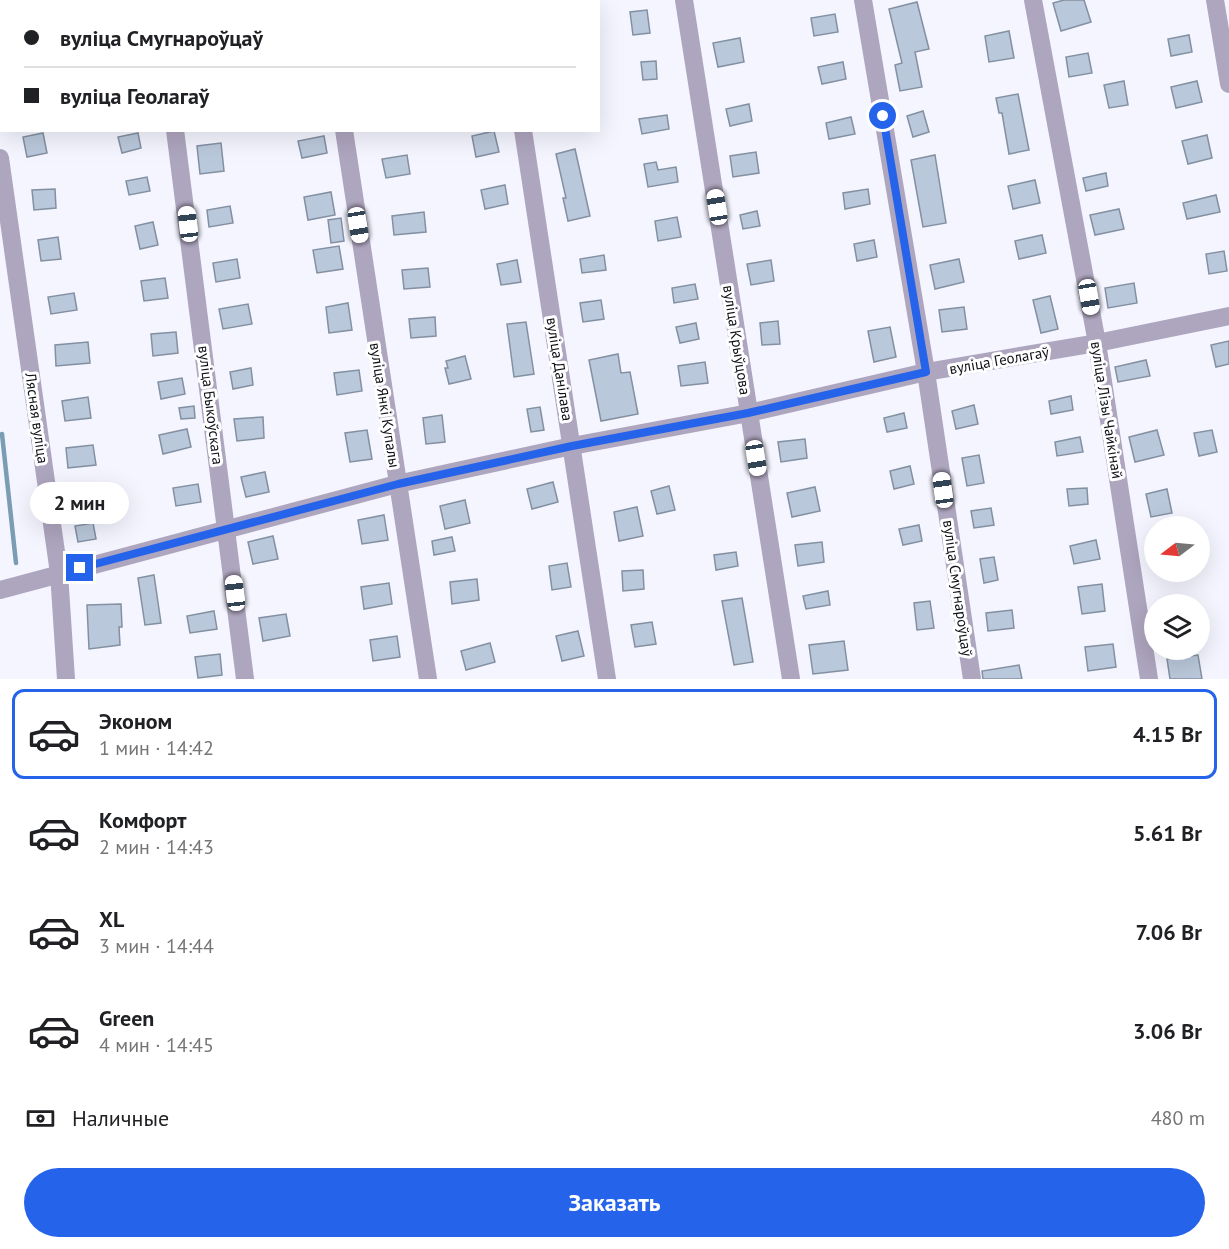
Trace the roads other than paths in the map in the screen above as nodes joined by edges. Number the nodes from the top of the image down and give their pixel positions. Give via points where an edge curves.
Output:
1 (684, 0) edge
2 (863, 0) edge
3 (1033, 0) edge
4 (1215, 0) edge
5 (1229, 84) edge
6 (175, 132) edge
7 (344, 132) edge
8 (523, 132) edge
9 (0, 158) edge
10 (1229, 316) edge
11 (1097, 343) junction
12 (926, 372) junction
13 (748, 413) junction
14 (572, 446) junction
15 (398, 484) junction
16 (227, 529) junction
17 (59, 573) junction
18 (0, 591) edge
19 (66, 679) edge
20 (245, 679) edge
21 (428, 679) edge
22 (607, 679) edge
23 (791, 679) edge
24 (972, 679) edge
25 (1149, 679) edge

1 - 13 street, вуліца Крыўцова
2 - 12 street, вуліца Смугнароўцаў
3 - 11 street, вуліца Лізы Чайкінай
4 - 5 street
6 - 16 street, вуліца Быкоўскага
7 - 15 street, вуліца Янкі Купалы
8 - 14 street, вуліца Данілава
9 - 17 street, Лясная вуліца
10 - 11 street, вуліца Геолагаў
11 - 12 street, вуліца Геолагаў
11 - 25 street, вуліца Лізы Чайкінай
12 - 13 street, вуліца Геолагаў
12 - 24 street, вуліца Смугнароўцаў
13 - 14 street, вуліца Геолагаў
13 - 23 street, вуліца Крыўцова
14 - 15 street, вуліца Геолагаў
14 - 22 street, вуліца Данілава
15 - 16 street, вуліца Геолагаў
15 - 21 street, вуліца Янкі Купалы
16 - 17 street, вуліца Геолагаў
16 - 20 street, вуліца Быкоўскага
17 - 18 street, вуліца Геолагаў
17 - 19 street, Лясная вуліца

